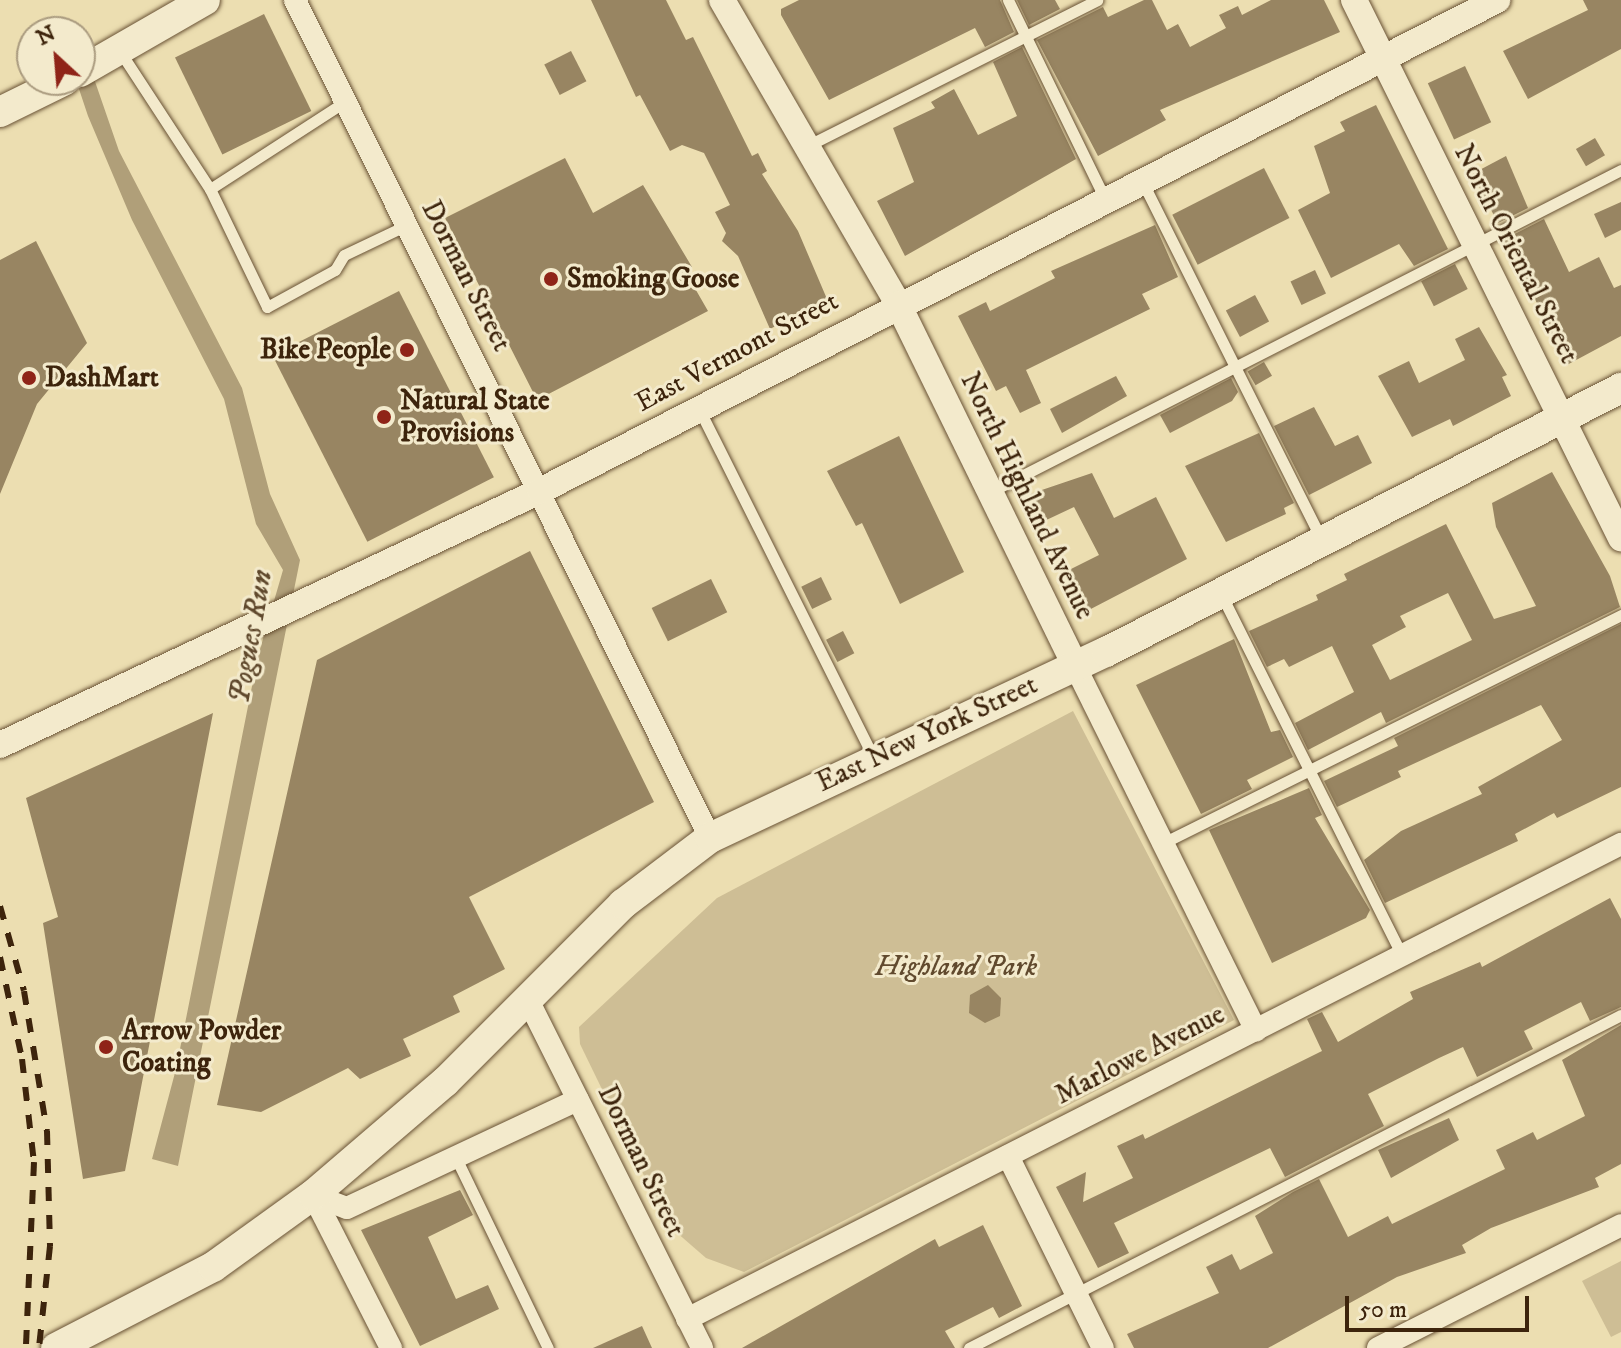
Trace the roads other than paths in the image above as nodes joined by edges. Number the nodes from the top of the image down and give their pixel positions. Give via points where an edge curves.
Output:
1 (205, 0) edge
2 (295, 0) edge
3 (722, 0) edge
4 (1008, 0) edge
5 (1097, 0) edge
6 (1354, 0) edge
7 (1497, 0) edge
8 (1026, 36) junction
9 (118, 53) junction
10 (1383, 58) junction
11 (96, 64) edge
12 (32, 96) edge
13 (346, 101) junction
14 (0, 112) edge
15 (807, 147) junction
16 (1621, 170) edge
17 (1142, 181) junction
18 (210, 189) junction
19 (1105, 199) junction
20 (407, 225) junction
21 (1473, 240) junction
22 (898, 304) junction
23 (1235, 363) junction
24 (1621, 388) edge
25 (699, 408) junction
26 (1562, 419) junction
27 (540, 491) junction
28 (990, 492) junction
29 (1621, 538) edge
30 (1322, 539) junction
31 (1220, 593) junction
32 (1621, 615) edge
33 (1075, 666) junction
34 (0, 745) edge
35 (874, 759) junction
36 (1312, 770) junction
37 (710, 838) junction
38 (1163, 843) junction
39 (1621, 844) edge
40 (1402, 955) junction
41 (528, 1000) junction
42 (1621, 1015) edge
43 (1256, 1030) junction
44 (578, 1100) junction
45 (1008, 1156) junction
46 (456, 1158) junction
47 (313, 1195) junction
48 (1621, 1225) edge
49 (1076, 1293) junction
50 (687, 1319) junction
51 (56, 1348) edge
52 (391, 1348) edge
53 (548, 1348) edge
54 (702, 1348) edge
55 (969, 1348) edge
56 (1103, 1348) edge
57 (1378, 1348) edge

1 - 9 main road
2 - 13 street, Dorman Street
3 - 15 street, North Highland Avenue
4 - 8 lane
5 - 8 lane
6 - 10 street, North Oriental Street
7 - 10 street, East Vermont Street
8 - 15 lane
8 - 19 lane
9 - 11 main road
9 - 18 lane
10 - 17 street, East Vermont Street
10 - 21 street, North Oriental Street
12 - 14 main road
13 - 18 lane
13 - 20 street, Dorman Street
15 - 22 street, North Highland Avenue
16 - 21 lane
17 - 19 street, East Vermont Street
17 - 23 lane
18 - 20 lane via 267,307 335,270 344,255
19 - 22 street, East Vermont Street
20 - 27 street, Dorman Street
21 - 23 lane
21 - 26 street, North Oriental Street
22 - 25 street, East Vermont Street
22 - 28 street, North Highland Avenue
23 - 28 lane
23 - 30 lane
24 - 26 main road, East New York Street
25 - 27 street, East Vermont Street
25 - 35 lane
26 - 29 street, North Oriental Street
26 - 30 main road, East New York Street
27 - 34 street, East Vermont Street via 308,605
27 - 37 street, Dorman Street
28 - 33 street, North Highland Avenue
30 - 31 main road, East New York Street
31 - 33 main road, East New York Street
31 - 36 lane
32 - 36 lane
33 - 35 main road, East New York Street
33 - 38 street, North Highland Avenue
35 - 37 main road, East New York Street
36 - 38 lane
36 - 40 lane
37 - 41 main road, East New York Street via 623,904
38 - 43 street, North Highland Avenue
39 - 40 street, Marlowe Avenue
40 - 43 street, Marlowe Avenue
41 - 44 street, Dorman Street
41 - 47 main road, East New York Street via 445,1082
42 - 49 lane
43 - 45 street, Marlowe Avenue
44 - 46 street
44 - 50 street, Dorman Street
45 - 49 street
45 - 50 street, Marlowe Avenue
46 - 47 street via 347,1208
46 - 53 lane
47 - 51 main road, East New York Street via 213,1267
47 - 52 street
48 - 57 street
49 - 55 lane
49 - 56 street
50 - 54 street, Dorman Street

